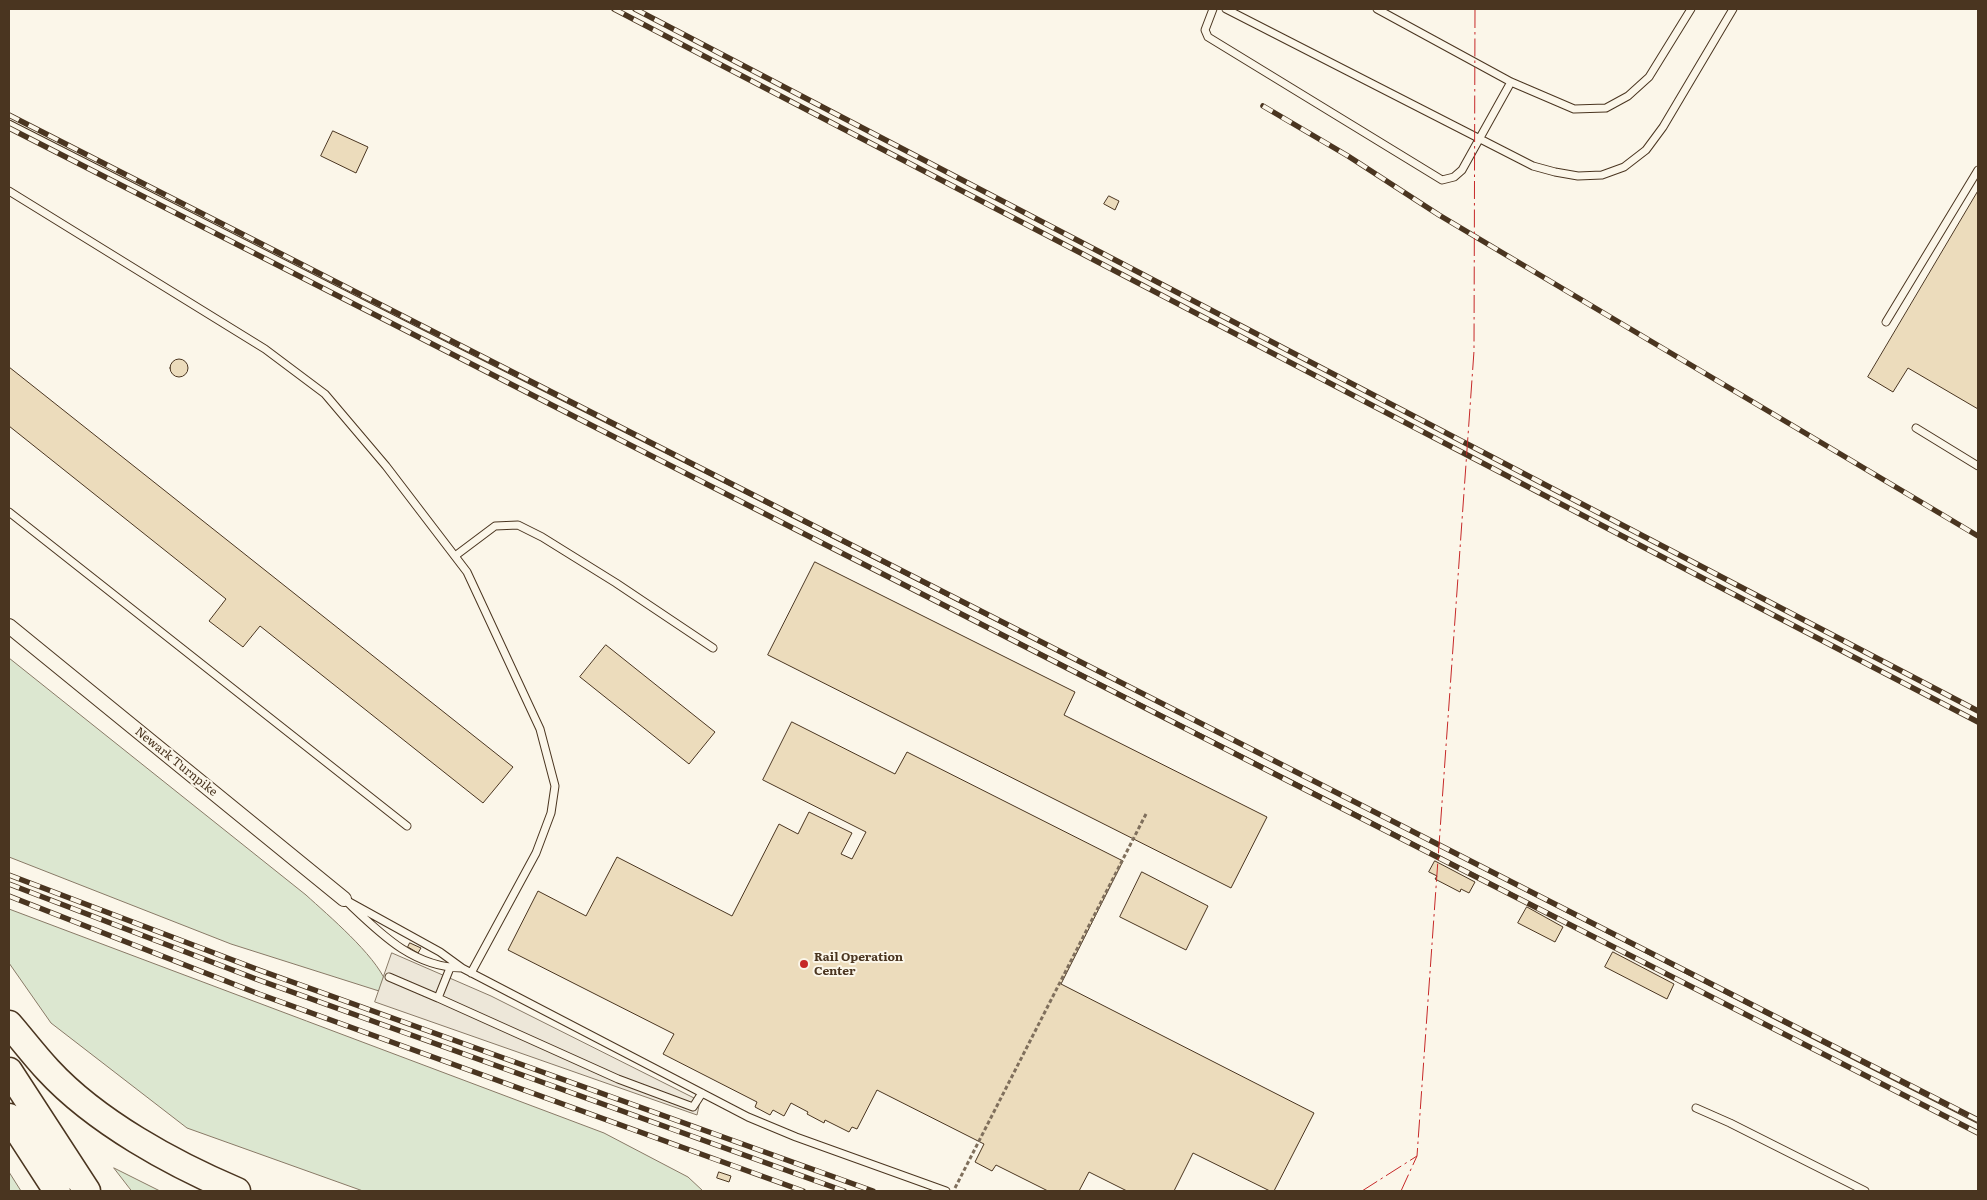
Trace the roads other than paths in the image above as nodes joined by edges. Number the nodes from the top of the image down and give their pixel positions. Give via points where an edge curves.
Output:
1 (1214, 9) edge
2 (1226, 9) edge
3 (1377, 9) edge
4 (1691, 9) edge
5 (1733, 9) edge
6 (1511, 82) junction
7 (9, 124) edge
8 (1480, 138) junction
9 (1978, 170) edge
10 (9, 191) edge
11 (1886, 322) dead end
12 (1916, 428) dead end
13 (1978, 466) edge
14 (9, 512) edge
15 (455, 556) junction
16 (9, 626) edge
17 (713, 648) dead end
18 (406, 826) dead end
19 (344, 898) junction
20 (450, 968) junction
21 (462, 968) junction
22 (471, 973) junction
23 (389, 977) dead end
24 (438, 998) junction
25 (9, 1024) edge
26 (9, 1071) edge
27 (702, 1093) junction
28 (1696, 1108) dead end
29 (9, 1117) edge
30 (1978, 1128) edge
31 (57, 1191) edge
32 (87, 1191) edge
33 (237, 1191) edge
34 (946, 1191) edge
35 (1866, 1191) edge

1 - 8 lane via 1205,30 1208,37 1442,180 1454,177 1462,170
2 - 8 lane
3 - 6 lane
4 - 6 lane via 1649,77 1628,96 1606,108 1574,109
5 - 8 lane via 1663,127 1646,150 1624,166 1602,175 1578,176 1555,172 1533,166
6 - 8 lane
7 - 30 lane
9 - 11 lane
10 - 15 lane via 265,349 325,394 386,466
12 - 13 lane
14 - 18 lane
15 - 17 lane via 495,526 518,525 608,578
15 - 22 lane via 467,572 540,729 555,786 551,813 536,854
16 - 19 street, Newark Turnpike
19 - 20 lane via 385,937 405,951 437,966
19 - 21 lane via 440,952
20 - 21 lane
20 - 24 lane
21 - 22 lane
22 - 27 lane
23 - 24 lane
24 - 27 lane via 618,1079 693,1107
25 - 33 highway via 49,1071 94,1110 161,1155
26 - 32 highway
27 - 34 lane via 775,1129
28 - 35 lane
29 - 31 highway

